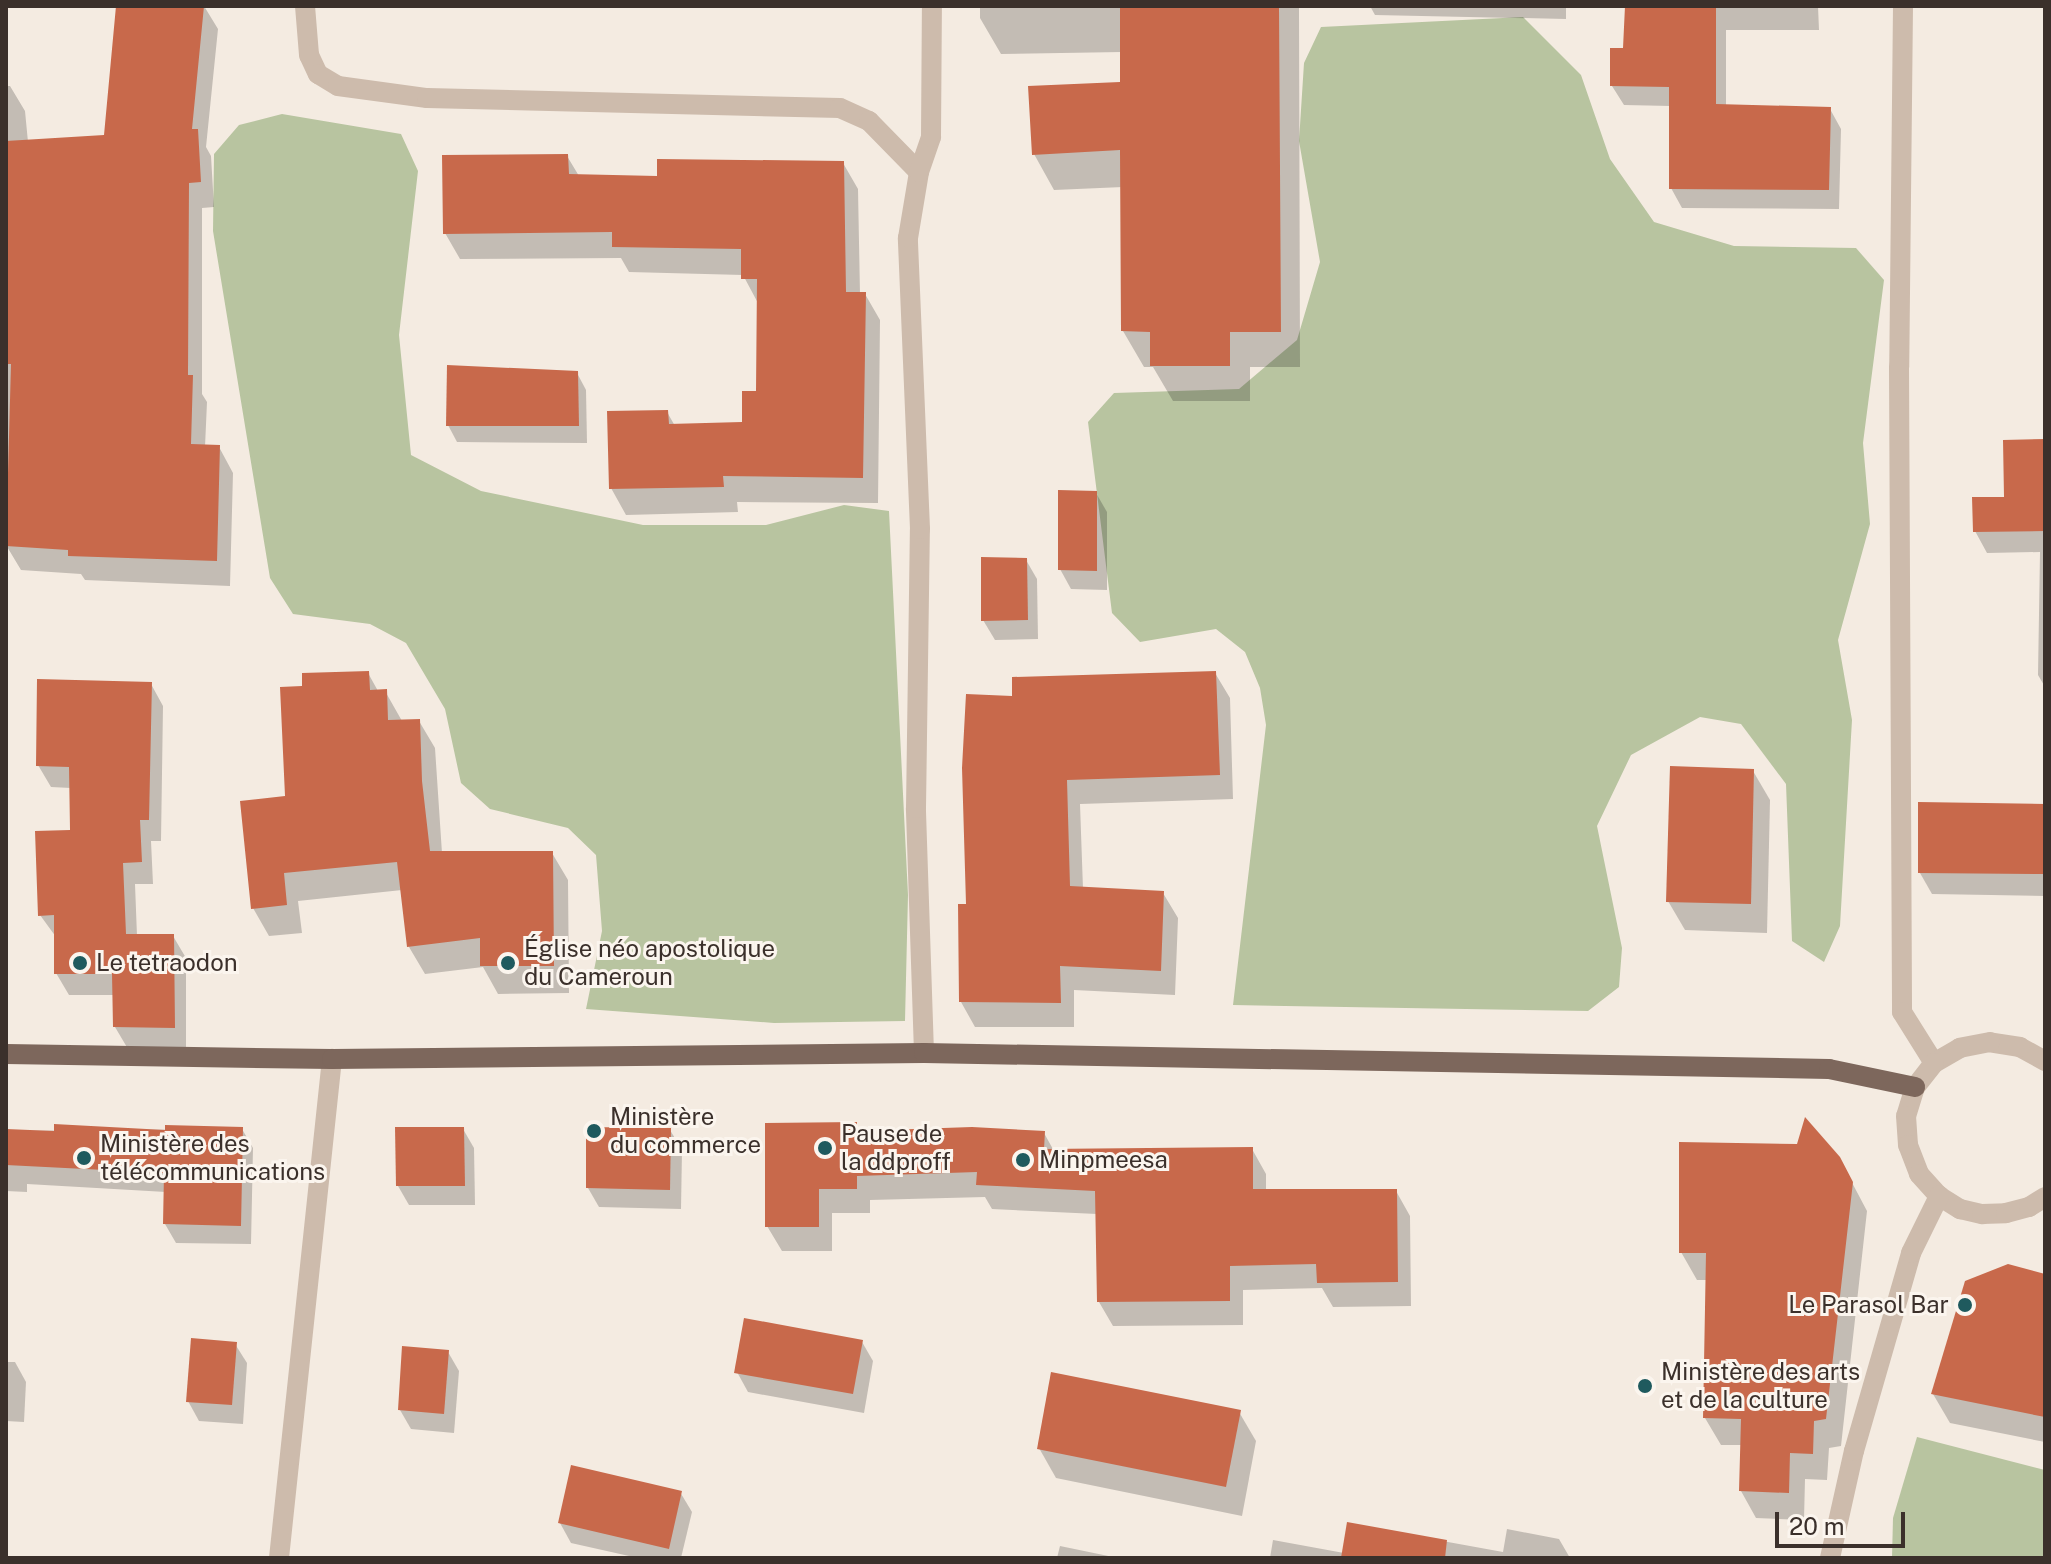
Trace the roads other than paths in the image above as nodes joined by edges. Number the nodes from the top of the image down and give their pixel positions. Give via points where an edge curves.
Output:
1 (305, 6) edge
2 (932, 6) edge
3 (1903, 6) edge
4 (919, 172) junction
5 (924, 1053) junction
6 (6, 1054) edge
7 (332, 1059) junction
8 (2045, 1061) edge
9 (1934, 1063) junction
10 (1915, 1087) junction
11 (1939, 1196) junction
12 (2045, 1197) edge
13 (279, 1558) edge
14 (1830, 1558) edge

1 - 4 street via 309,55 318,74 338,86 427,98 840,108 869,121
2 - 4 street via 931,137
3 - 9 street via 1902,1012
4 - 5 street via 908,238 920,529 916,808
5 - 7 main road
5 - 10 main road via 1829,1069
6 - 7 main road
7 - 13 street
8 - 9 street via 2020,1047 1990,1042 1960,1048
9 - 10 street
10 - 11 street via 1906,1116 1908,1145 1919,1174
11 - 12 street via 1982,1214 2029,1207
11 - 14 street via 1911,1253 1854,1451

